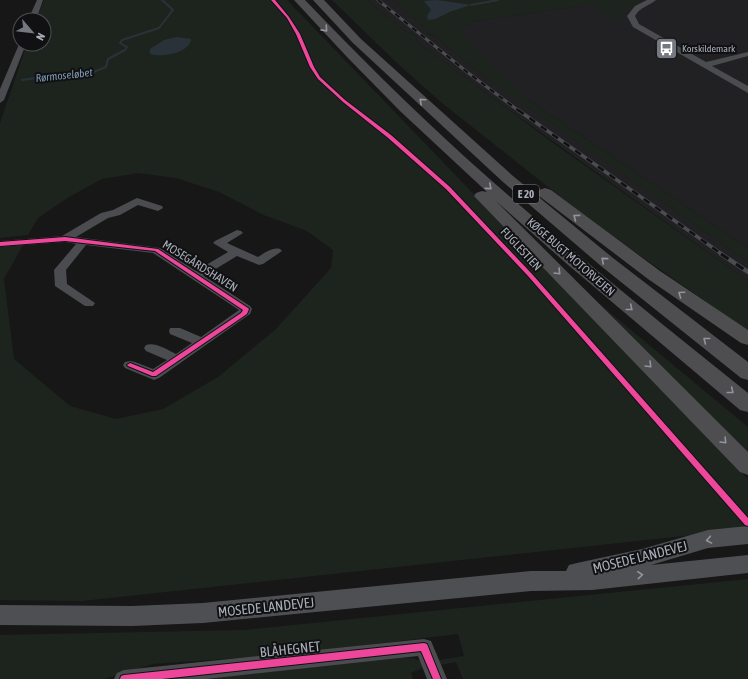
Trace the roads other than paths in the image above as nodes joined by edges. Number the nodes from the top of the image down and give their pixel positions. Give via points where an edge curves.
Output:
1 (40, 0) edge
2 (299, 0) edge
3 (318, 0) edge
4 (653, 0) edge
5 (35, 12) edge
6 (19, 52) edge
7 (748, 54) edge
8 (704, 65) junction
9 (748, 90) edge
10 (0, 100) edge
11 (437, 114) junction
12 (428, 130) junction
13 (158, 208) dead end
14 (237, 233) dead end
15 (65, 239) junction
16 (83, 242) junction
17 (0, 244) edge
18 (276, 251) dead end
19 (236, 252) junction
20 (196, 276) junction
21 (89, 303) dead end
22 (175, 331) dead end
23 (748, 339) edge
24 (202, 342) junction
25 (151, 348) dead end
26 (177, 359) junction
27 (130, 365) dead end
28 (748, 373) edge
29 (748, 405) edge
30 (748, 466) edge
31 (748, 535) edge
32 (748, 564) edge
33 (531, 581) junction
34 (0, 616) edge
35 (124, 679) edge
36 (437, 679) edge

1 - 5 street
2 -> 12 highway, KØGE BUGT MOTORVEJEN / E 20 via 340,46
11 -> 3 highway, KØGE BUGT MOTORVEJEN / E 20 via 357,41
4 - 8 street via 633,11 631,16 636,25
6 - 10 street
7 - 8 street
8 - 9 street
23 -> 11 highway via 654,276 565,209 478,138
28 -> 11 highway, KØGE BUGT MOTORVEJEN / E 20 via 607,262 508,179
12 -> 29 highway, KØGE BUGT MOTORVEJEN / E 20 via 479,178 618,298
12 -> 30 highway via 474,188
13 - 15 street, MOSEGÅRDSHAVEN via 137,201 116,213 105,215
14 - 19 street via 219,243
15 - 16 street, MOSEGÅRDSHAVEN
15 - 17 street, MOSEGÅRDSHAVEN
16 - 20 street, MOSEGÅRDSHAVEN via 156,250
16 - 21 street via 60,270 61,286
18 - 19 street via 259,262
19 - 20 street, MOSEGÅRDSHAVEN
20 - 24 street, MOSEGÅRDSHAVEN via 246,309 244,314
22 - 24 street
24 - 26 street, MOSEGÅRDSHAVEN
25 - 26 street
26 - 27 street, MOSEGÅRDSHAVEN via 154,375
31 -> 33 main road, MOSEDE LANDEVEJ via 708,540 642,558
33 -> 32 main road, MOSEDE LANDEVEJ via 592,580
33 - 34 main road, MOSEDE LANDEVEJ via 203,613
35 - 36 street, BLÅHEGNET via 424,647

